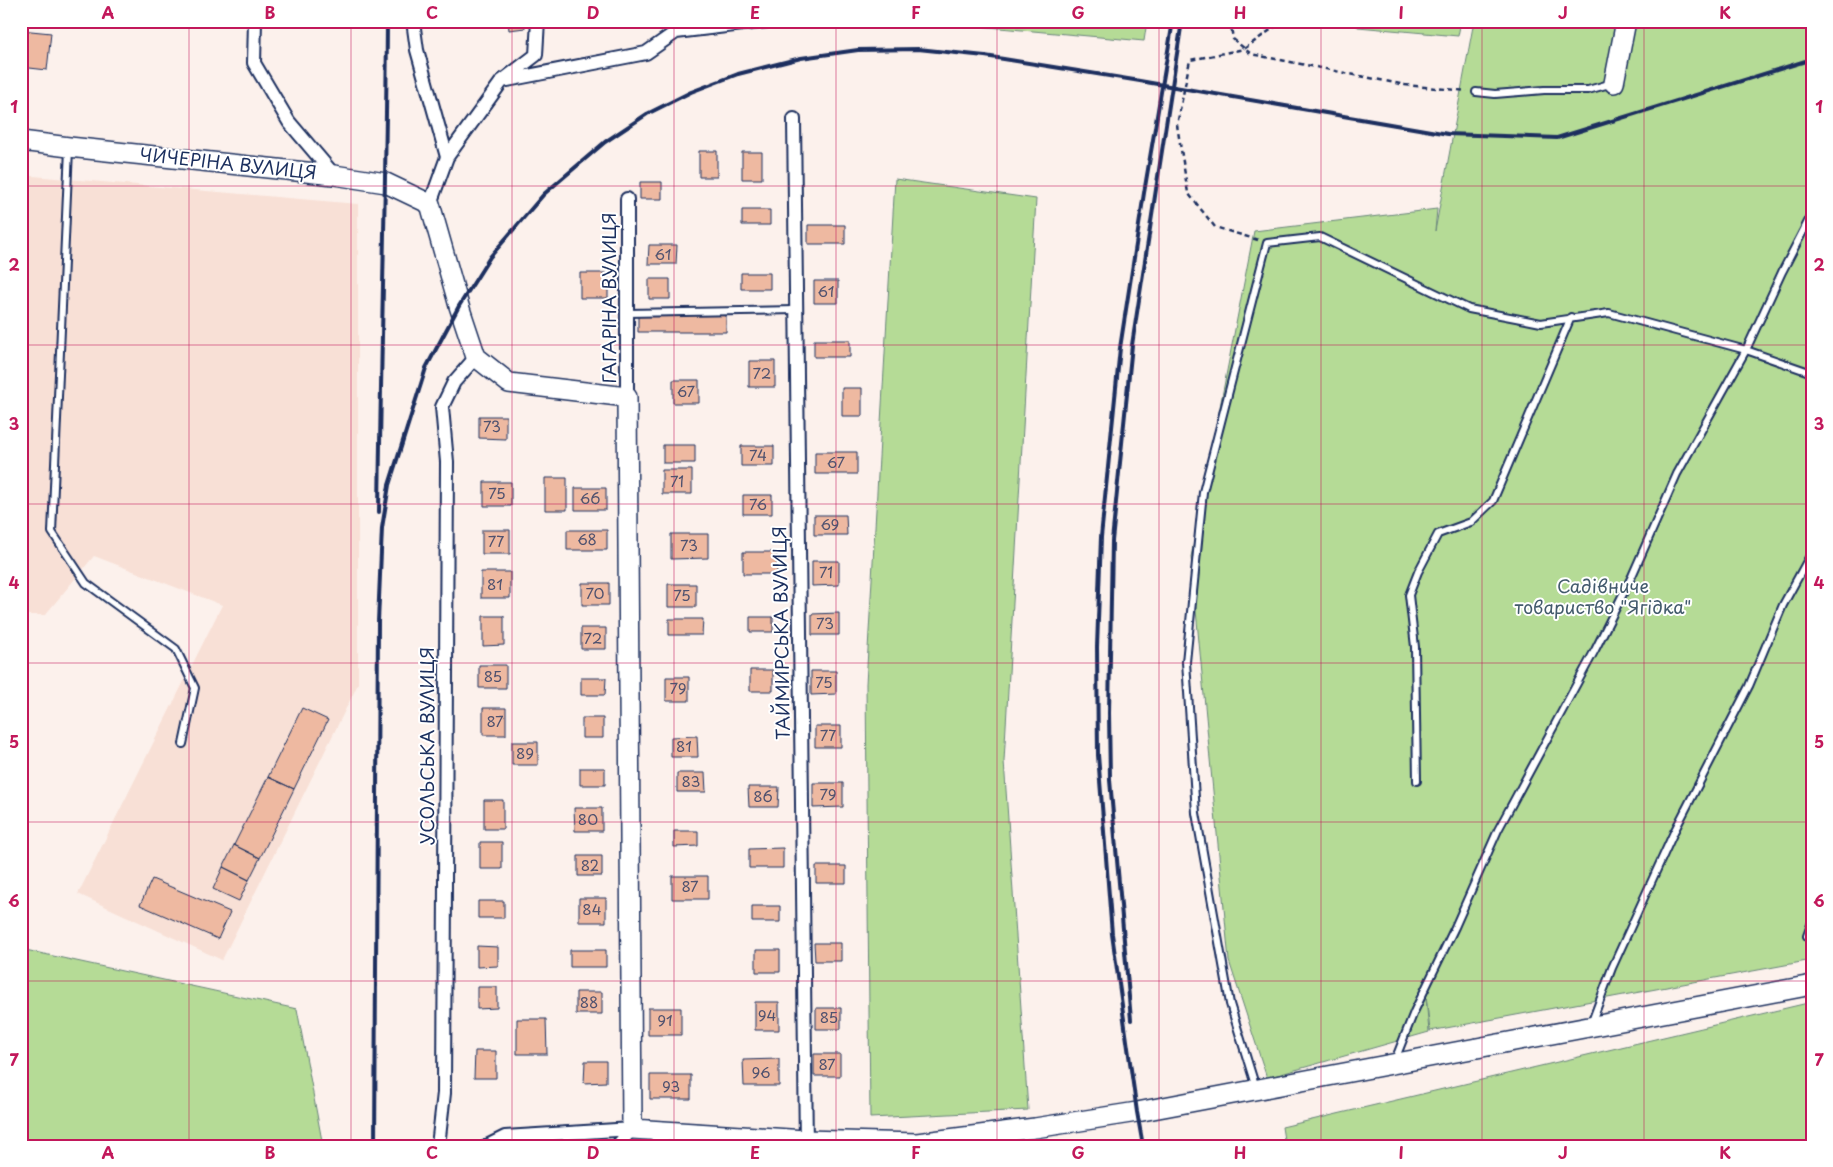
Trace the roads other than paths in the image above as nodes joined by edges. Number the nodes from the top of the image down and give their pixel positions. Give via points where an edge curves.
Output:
1 (255, 21) edge
2 (413, 21) edge
3 (538, 21) edge
4 (768, 21) edge
5 (1626, 21) edge
6 (676, 26) edge
7 (502, 81) junction
8 (1614, 83) joint
9 (1476, 92) road end
10 (794, 119) dead end
11 (21, 141) edge
12 (69, 147) junction
13 (447, 157) junction
14 (334, 175) junction
15 (628, 199) dead end
16 (430, 204) junction
17 (1812, 214) edge
18 (796, 310) junction
19 (627, 313) junction
20 (1571, 317) junction
21 (1746, 350) junction
22 (476, 357) junction
23 (1812, 372) edge
24 (627, 397) junction
25 (1812, 552) edge
26 (184, 744) dead end
27 (1417, 781) dead end
28 (1812, 922) edge
29 (1812, 941) edge
30 (1812, 985) edge
31 (1590, 1027) junction
32 (1394, 1063) junction
33 (1257, 1089) junction
34 (632, 1129) junction
35 (805, 1143) edge
36 (438, 1146) edge
37 (487, 1146) edge
38 (617, 1146) edge

1 - 14 street via 254,63 289,122
2 - 13 street via 417,50
3 - 7 street via 536,55
4 - 6 street
5 - 8 main road
6 - 7 street via 646,54
7 - 13 street
8 - 9 lane via 1588,90
10 - 18 street, ТАЙМИРСЬКА ВУЛИЦЯ
11 - 12 main road, ЧИЧЕРІНА ВУЛИЦЯ
12 - 14 main road, ЧИЧЕРІНА ВУЛИЦЯ
12 - 26 lane via 52,532 86,583 176,649 195,688
13 - 16 street
14 - 16 main road, ЧИЧЕРІНА ВУЛИЦЯ via 386,183
15 - 19 street, ГАГАРІНА ВУЛИЦЯ
16 - 22 main road
17 - 21 lane
18 - 19 lane
18 - 35 street, ТАЙМИРСЬКА ВУЛИЦЯ
19 - 24 street, ГАГАРІНА ВУЛИЦЯ
20 - 21 lane via 1608,313
20 - 27 lane via 1493,501 1471,522 1438,534 1409,595 1415,647
20 - 33 lane via 1541,323 1469,309 1320,237 1267,243 1203,492 1186,662 1196,813 1230,1004
21 - 23 lane
21 - 32 lane via 1677,474 1595,650 1498,830 1414,1012
22 - 24 main road via 509,384
22 - 36 street, УСОЛЬСЬКА ВУЛИЦЯ via 454,382 442,406 447,462 444,1083
24 - 34 main road
25 - 31 lane via 1783,605 1749,686 1674,832 1612,968
28 - 29 lane via 1807,936
30 - 31 main road
31 - 32 main road
32 - 33 main road
33 - 35 main road via 1035,1128 917,1143
34 - 35 main road
34 - 37 street via 505,1136
34 - 38 street

